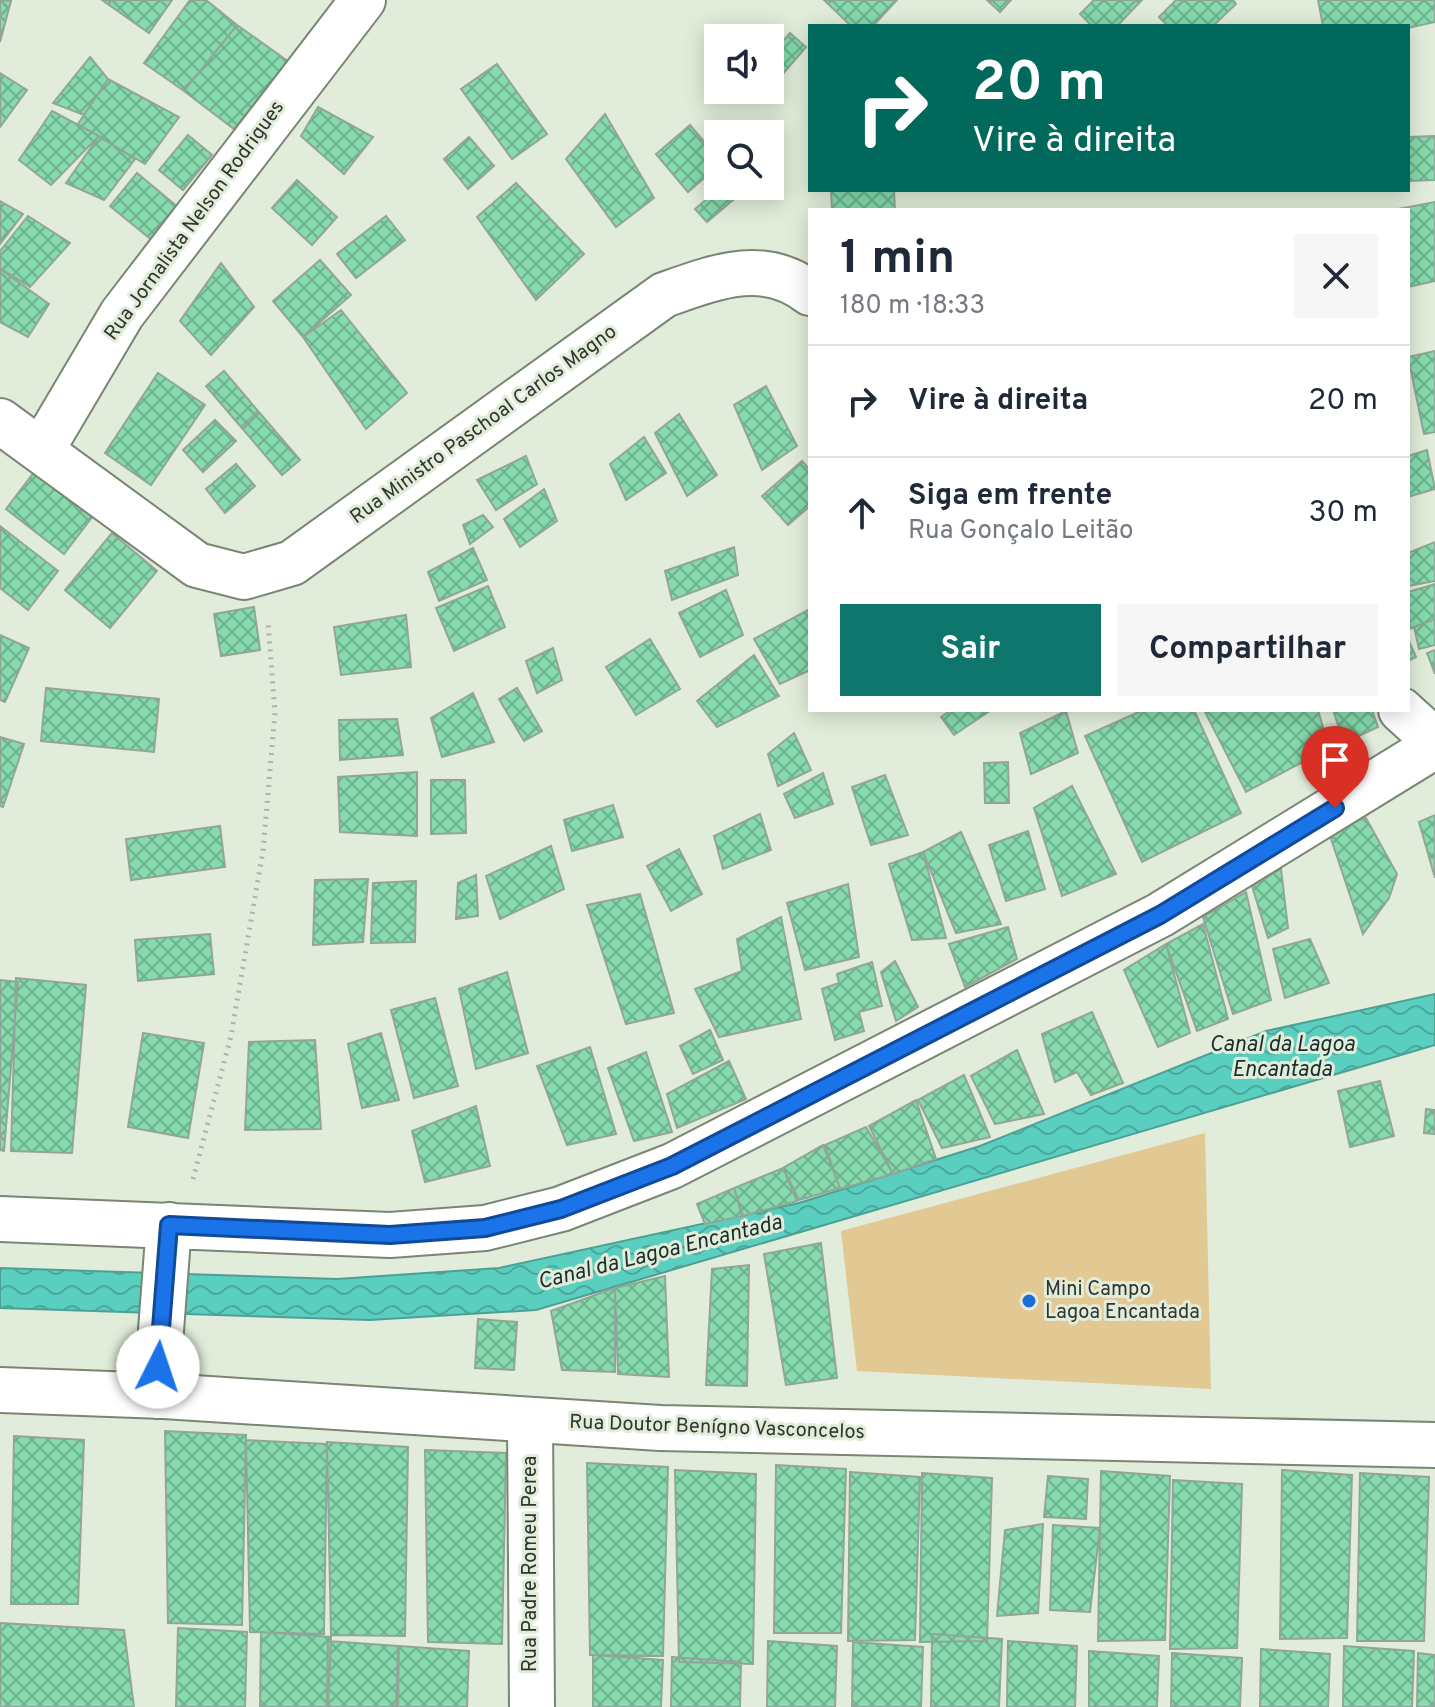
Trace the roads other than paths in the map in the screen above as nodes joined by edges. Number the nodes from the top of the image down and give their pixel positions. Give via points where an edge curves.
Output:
1 (363, 0) edge
2 (808, 291) edge
3 (0, 421) edge
4 (41, 451) junction
5 (1403, 712) edge
6 (1435, 744) edge
7 (0, 1219) edge
8 (173, 1225) junction
9 (0, 1390) edge
10 (156, 1396) junction
11 (530, 1421) junction
12 (1435, 1445) edge
13 (532, 1707) edge

1 - 4 main road, Rua Jornalista Nelson Rodrigues via 122,314
2 - 4 main road, Rua Ministro Paschoal Carlos Magno via 791,278 769,272 700,282 664,295 292,563 244,574 197,565
3 - 4 main road
5 - 6 main road
6 - 8 main road via 1160,915 672,1166 561,1209 485,1228 390,1235
7 - 8 main road
8 - 10 main road
9 - 10 main road, Rua Doutor Benígno Vasconcelos
10 - 11 main road, Rua Doutor Benígno Vasconcelos
11 - 12 main road, Rua Doutor Benígno Vasconcelos
11 - 13 main road, Rua Padre Romeu Perea

